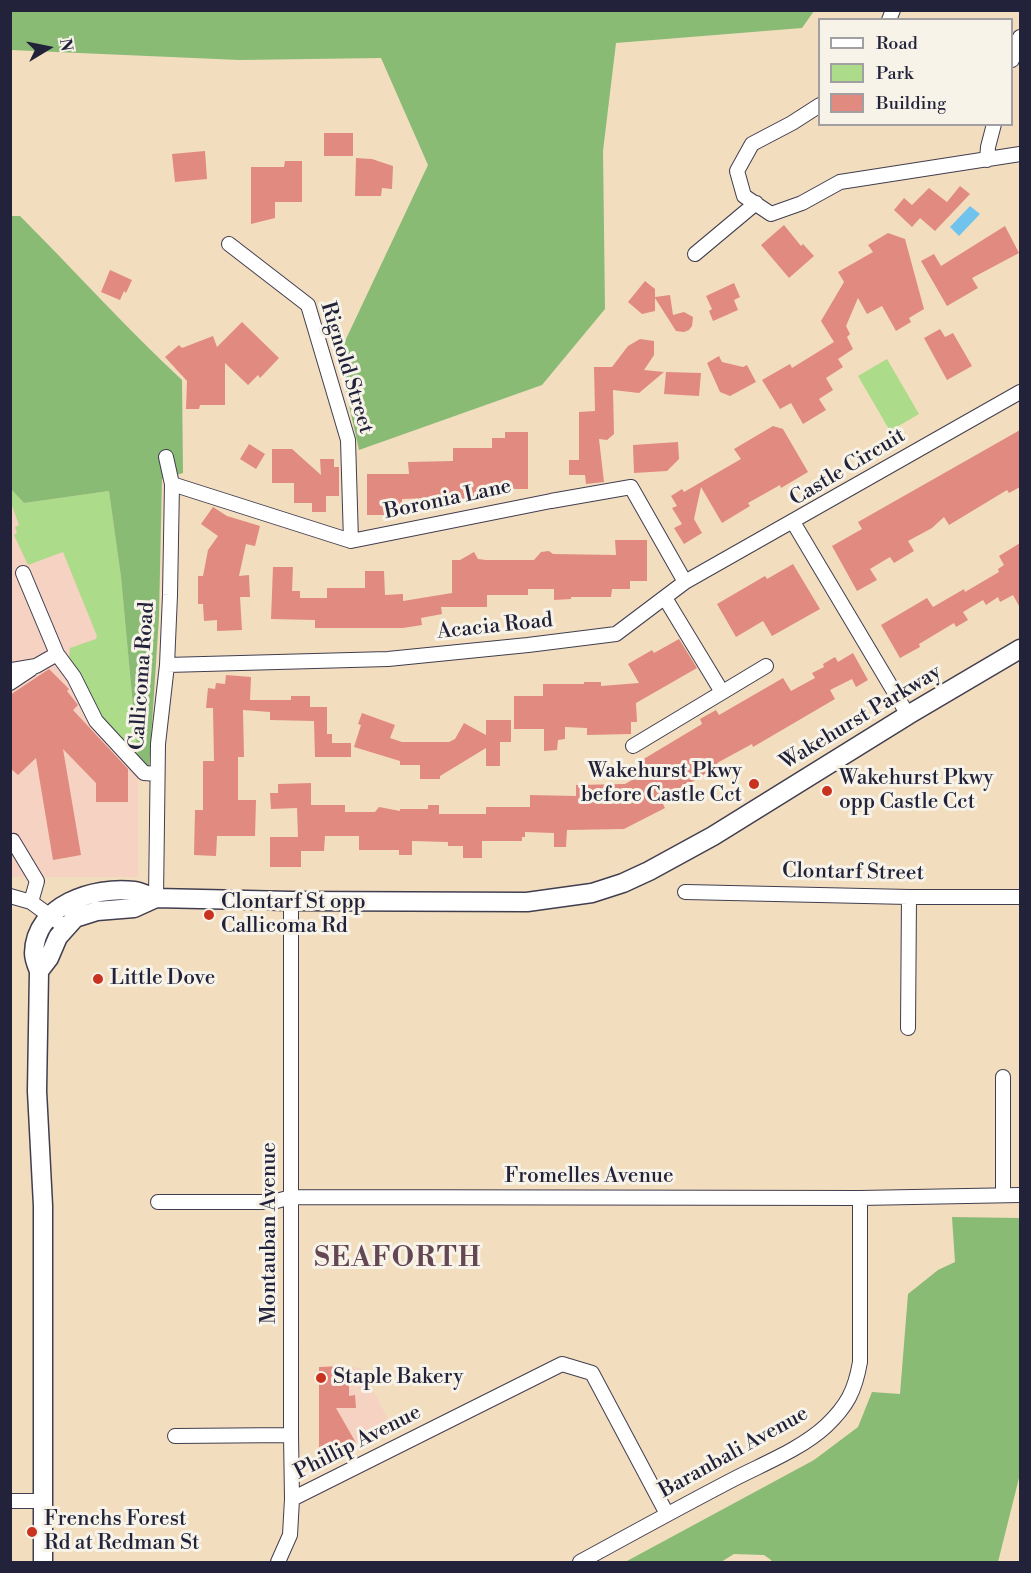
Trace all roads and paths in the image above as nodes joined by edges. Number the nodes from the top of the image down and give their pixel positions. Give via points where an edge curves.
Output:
1 (1020, 37) edge
2 (1013, 55) edge
3 (818, 106) edge
4 (993, 126) edge
5 (1020, 154) edge
6 (987, 160) junction
7 (756, 204) junction
8 (229, 244) dead end
9 (695, 254) dead end
10 (1020, 392) edge
11 (166, 457) dead end
12 (172, 484) junction
13 (793, 522) junction
14 (351, 541) junction
15 (23, 573) dead end
16 (685, 582) junction
17 (665, 598) junction
18 (1020, 649) edge
19 (56, 652) junction
20 (167, 665) junction
21 (766, 666) dead end
22 (11, 676) edge
23 (722, 692) junction
24 (908, 715) junction
25 (633, 746) dead end
26 (157, 774) junction
27 (11, 838) edge
28 (685, 892) dead end
29 (10, 896) edge
30 (909, 897) junction
31 (1020, 897) edge
32 (156, 898) junction
33 (32, 902) junction
34 (291, 902) junction
35 (50, 915) junction
36 (65, 927) junction
37 (39, 971) junction
38 (908, 1028) dead end
39 (1003, 1077) dead end
40 (1003, 1194) junction
41 (1020, 1194) edge
42 (291, 1197) junction
43 (860, 1198) junction
44 (158, 1202) dead end
45 (291, 1435) junction
46 (175, 1436) dead end
47 (292, 1500) junction
48 (10, 1501) edge
49 (43, 1501) junction
50 (667, 1514) junction
51 (43, 1563) edge
52 (278, 1563) edge
53 (580, 1563) edge

1 - 2 street
3 - 7 street via 752,144 737,171 744,196
4 - 6 street
5 - 6 street
6 - 7 street via 840,182 802,203 771,214
7 - 9 street
8 - 14 street, Rignold Street via 308,305 348,441
10 - 13 street, Castle Circuit
11 - 12 street, Callicoma Road
12 - 14 street, Boronia Lane
12 - 20 street, Callicoma Road
13 - 16 street, Acacia Road
13 - 24 street, Castle Circuit
14 - 16 street, Boronia Lane via 631,487
15 - 19 street
16 - 17 street, Acacia Road
17 - 20 street, Acacia Road via 616,634 388,659
17 - 23 street
18 - 24 main road, Wakehurst Parkway
19 - 22 street
19 - 26 street via 74,677 96,721 144,773
20 - 26 street, Callicoma Road
21 - 23 street
23 - 25 street
24 - 34 main road, Wakehurst Parkway via 713,836 649,871 592,893 527,902
26 - 32 street, Callicoma Road
27 - 33 street via 37,881
28 - 30 street, Clontarf Street
29 - 33 street
30 - 31 street, Clontarf Street
30 - 38 street
32 - 34 main road
32 - 35 main road via 135,891 94,894 73,900
32 - 36 main road via 134,908 84,914
33 - 35 street
34 - 42 street, Montauban Avenue
35 - 36 street
35 - 37 main road via 37,937 34,954
36 - 37 main road
37 - 49 main road
39 - 40 street
40 - 41 street, Fromelles Avenue
40 - 43 street, Fromelles Avenue
42 - 43 street, Fromelles Avenue
42 - 44 street, Fromelles Avenue via 273,1202
42 - 45 street, Montauban Avenue
43 - 50 street, Baranbali Avenue via 860,1362 855,1387 844,1406 825,1427 800,1444
45 - 46 street
45 - 47 street, Montauban Avenue
47 - 50 street, Phillip Avenue via 562,1364 591,1373
47 - 52 street, Montauban Avenue via 290,1535
48 - 49 street
49 - 51 main road
50 - 53 street, Baranbali Avenue

